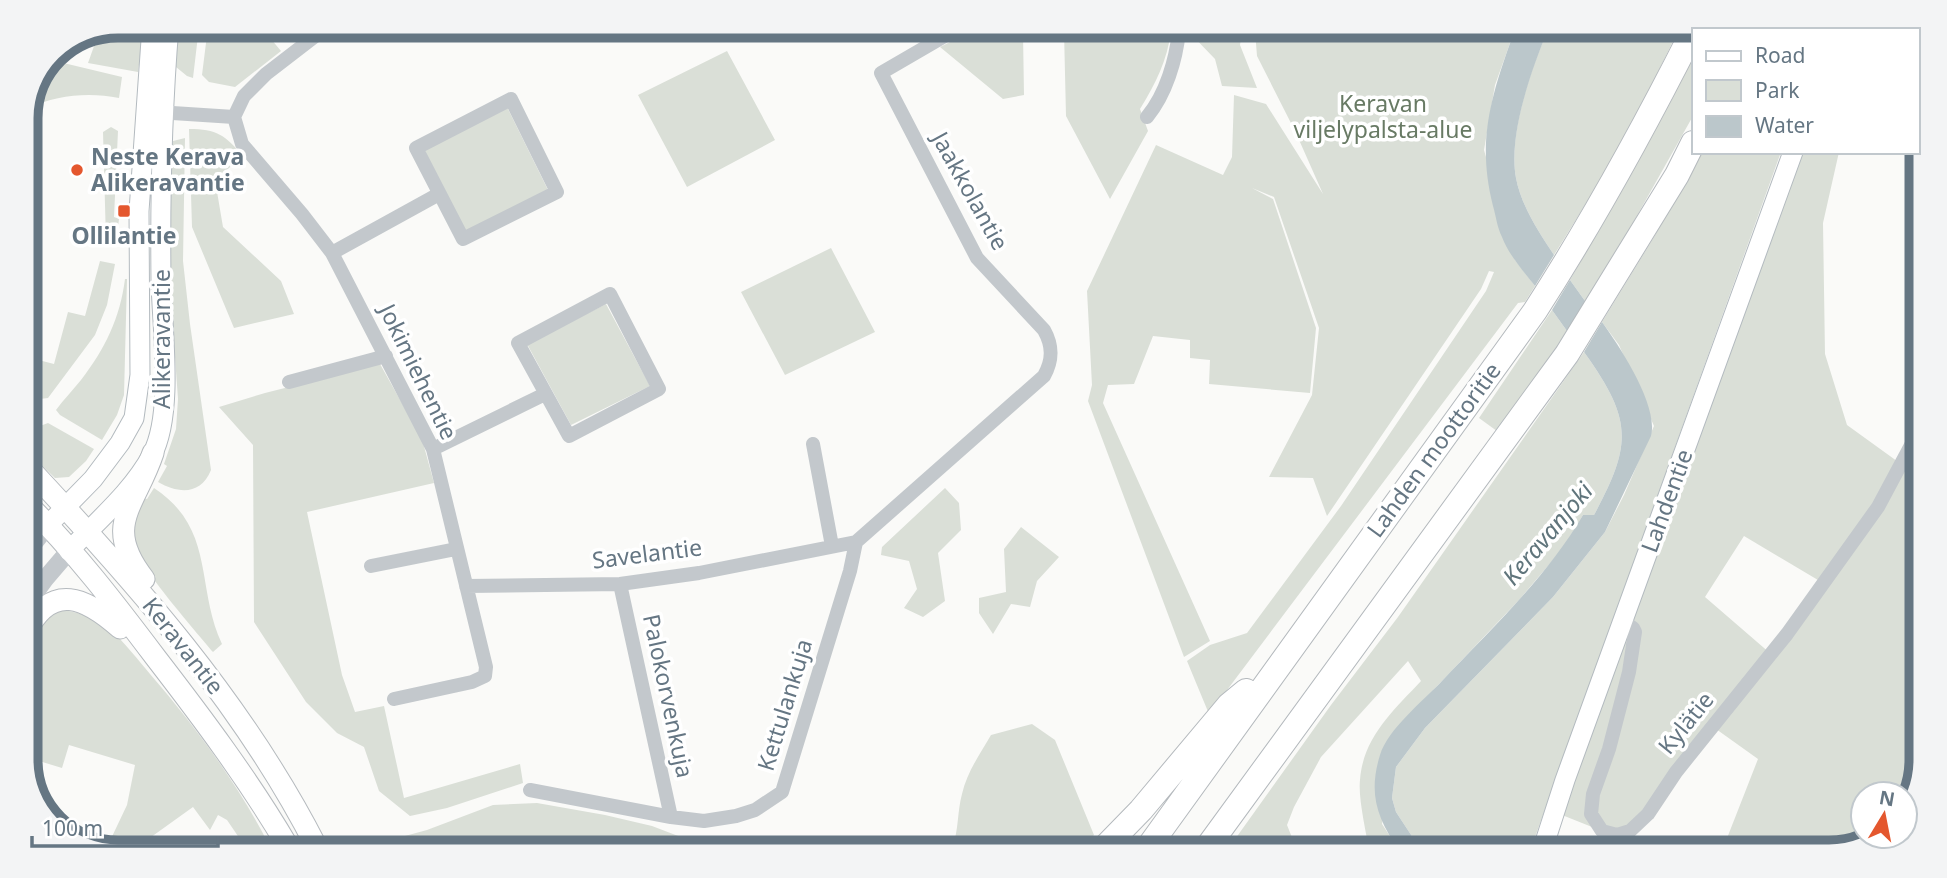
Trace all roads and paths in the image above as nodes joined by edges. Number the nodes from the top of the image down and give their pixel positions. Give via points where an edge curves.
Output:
1 (152, 38) edge
2 (167, 38) edge
3 (313, 38) edge
4 (941, 38) edge
5 (1178, 38) edge
6 (1689, 38) edge
7 (154, 112) junction
8 (234, 117) junction
9 (1147, 117) dead end
10 (1692, 145) edge
11 (1792, 154) edge
12 (439, 194) junction
13 (332, 253) junction
14 (386, 356) junction
15 (289, 382) dead end
16 (545, 394) junction
17 (813, 444) dead end
18 (433, 449) junction
19 (1909, 450) edge
20 (153, 453) junction
21 (39, 479) edge
22 (66, 507) junction
23 (39, 516) edge
24 (48, 525) junction
25 (88, 531) junction
26 (39, 536) edge
27 (856, 542) junction
28 (832, 546) junction
29 (456, 549) junction
30 (69, 551) junction
31 (371, 566) dead end
32 (620, 584) junction
33 (466, 586) junction
34 (39, 587) edge
35 (39, 614) edge
36 (1623, 622) junction
37 (181, 641) junction
38 (158, 660) junction
39 (1274, 670) junction
40 (394, 699) dead end
41 (530, 790) dead end
42 (671, 817) junction
43 (284, 840) edge
44 (313, 840) edge
45 (1112, 840) edge
46 (1153, 840) edge
47 (1213, 840) edge
48 (1545, 840) edge

1 - 7 main road, Alikeravantie
2 - 7 main road, Alikeravantie
3 - 8 street via 244,96
4 - 27 street, Jaakkolantie via 881,73 977,258 1050,340 1050,365 1044,376
5 - 9 street via 1176,57
6 - 39 highway, Lahden moottoritie via 1631,152 1535,311
7 - 8 street
7 - 20 main road, Alikeravantie via 164,398
7 - 22 main road, Alikeravantie via 139,220 140,375 134,418 100,470
8 - 13 street, Jokimiehentie via 242,144
10 - 47 highway via 1567,354
11 - 36 main road, Lahdentie
12 - 12 street via 463,239 557,192 511,99 416,148
12 - 13 street
13 - 14 street, Jokimiehentie
14 - 15 street
14 - 18 street, Jokimiehentie
16 - 16 street via 569,436 659,389 610,294 518,342
16 - 18 street
17 - 28 street
18 - 29 street, Jokimiehentie
19 - 36 street, Kylätie via 1878,507 1787,634 1676,772 1648,814 1630,831 1617,835 1602,831 1591,814 1629,672 1635,632
20 - 25 main road, Alikeravantie via 137,479
20 - 37 main road via 122,535 130,561 159,597
21 - 22 main road, Keravantie
22 - 24 main road, Alikeravantie
22 - 25 main road, Keravantie
23 - 24 main road, Keravantie
24 - 26 street, Alikeravantie
24 - 30 main road, Keravantie
25 - 30 main road, Alikeravantie
25 - 37 main road, Keravantie
27 - 28 street
27 - 42 street, Kettulankuja via 782,792 736,816 704,821
28 - 32 street, Savelantie
29 - 31 street
29 - 33 street, Jokimiehentie
30 - 34 street, Alikeravantie
30 - 38 main road, Keravantie
32 - 33 street, Savelantie
32 - 42 street, Palokorvenkuja
33 - 40 street, Jokimiehentie via 485,676
35 - 38 main road via 47,606 71,600 86,603
36 - 48 main road, Lahdentie
37 - 44 main road, Keravantie via 257,743
38 - 43 main road, Keravantie via 229,753
39 - 45 highway via 1229,705
39 - 46 highway, Lahden moottoritie
41 - 42 street, Kettulankuja

